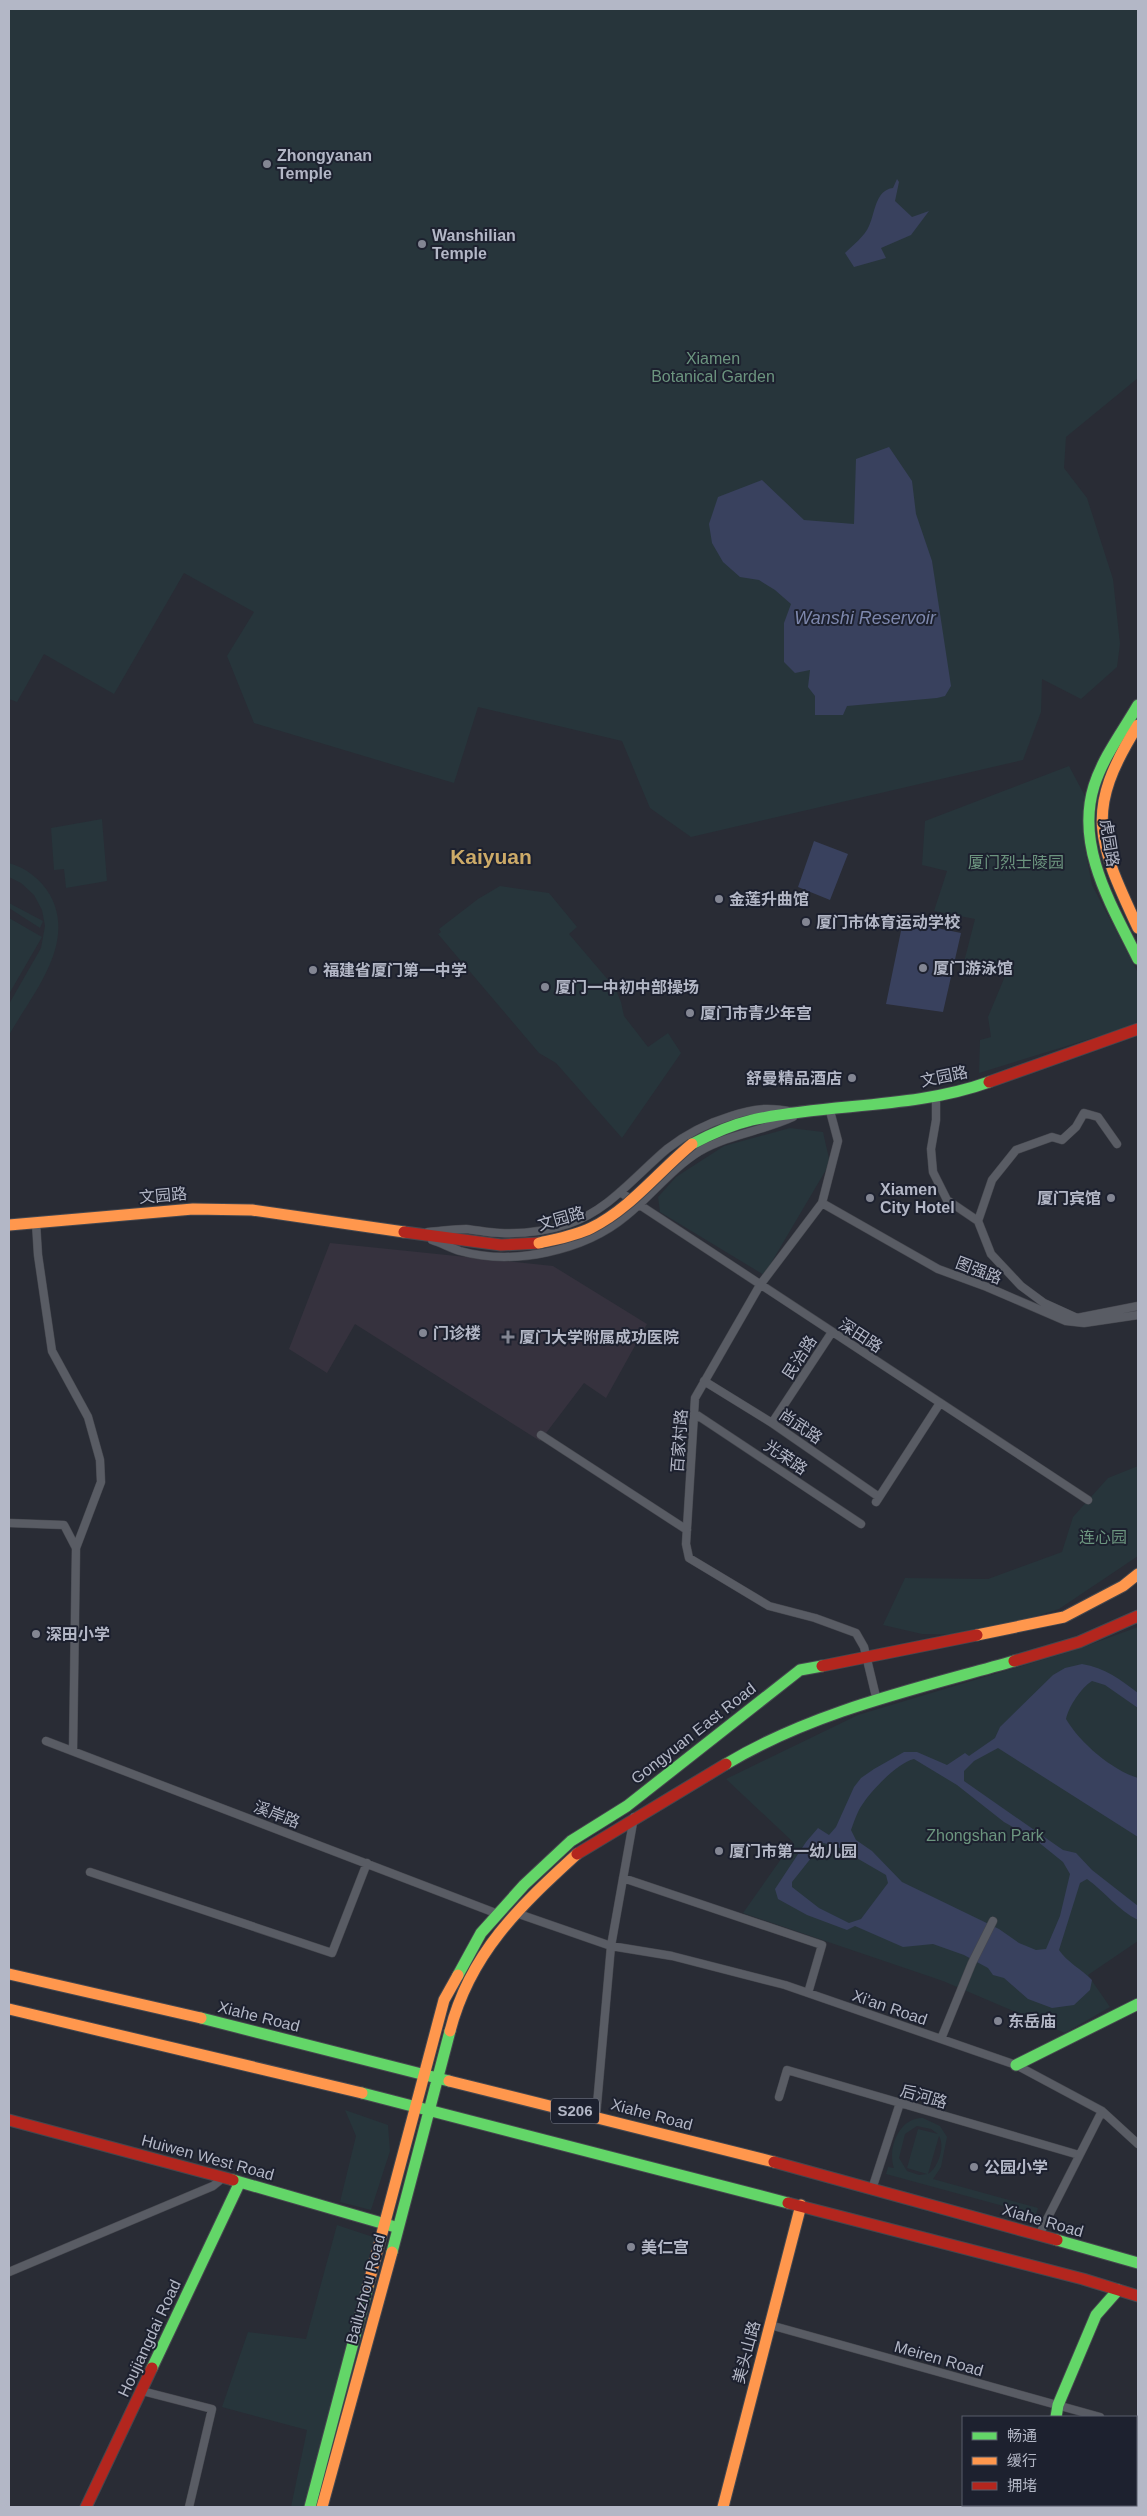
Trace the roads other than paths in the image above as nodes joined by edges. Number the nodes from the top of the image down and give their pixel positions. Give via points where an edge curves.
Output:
1 (1138, 705) edge
2 (1138, 725) edge
3 (1138, 928) edge
4 (1138, 959) edge
5 (1138, 1029) edge
6 (936, 1096) junction
7 (830, 1111) junction
8 (801, 1114) junction
9 (1116, 1144) dead end
10 (620, 1192) junction
11 (822, 1203) junction
12 (639, 1205) junction
13 (978, 1222) junction
14 (36, 1223) junction
15 (9, 1225) edge
16 (414, 1233) junction
17 (760, 1285) junction
18 (1138, 1306) edge
19 (1138, 1315) edge
20 (832, 1332) junction
21 (704, 1381) junction
22 (940, 1403) junction
23 (694, 1413) junction
24 (772, 1423) junction
25 (541, 1435) dead end
26 (1088, 1500) dead end
27 (9, 1523) edge
28 (861, 1524) dead end
29 (687, 1530) junction
30 (76, 1548) junction
31 (1138, 1574) edge
32 (1138, 1616) edge
33 (866, 1658) junction
34 (876, 1701) junction
35 (46, 1741) dead end
36 (73, 1751) junction
37 (634, 1817) junction
38 (367, 1864) junction
39 (90, 1872) dead end
40 (623, 1878) junction
41 (516, 1913) junction
42 (498, 1914) junction
43 (993, 1921) dead end
44 (611, 1946) junction
45 (9, 1974) edge
46 (808, 1993) junction
47 (1138, 2004) edge
48 (9, 2009) edge
49 (941, 2039) junction
50 (1016, 2065) junction
51 (424, 2075) junction
52 (438, 2079) junction
53 (779, 2097) dead end
54 (900, 2103) junction
55 (415, 2106) junction
56 (430, 2111) junction
57 (1102, 2111) junction
58 (596, 2116) junction
59 (9, 2120) edge
60 (1138, 2144) edge
61 (1080, 2155) junction
62 (224, 2177) junction
63 (240, 2182) junction
64 (872, 2189) junction
65 (801, 2206) junction
66 (386, 2224) junction
67 (399, 2228) junction
68 (1039, 2236) junction
69 (1138, 2263) edge
70 (9, 2272) edge
71 (1118, 2290) junction
72 (1138, 2296) edge
73 (770, 2325) junction
74 (142, 2391) junction
75 (1058, 2405) junction
76 (1056, 2416) edge
77 (1096, 2416) edge
78 (86, 2507) edge
79 (189, 2507) edge
80 (310, 2507) edge
81 (322, 2507) edge
82 (723, 2507) edge

1 - 4 main road, 虎园路 via 1108,754 1093,787 1087,824 1097,872
2 - 3 main road, 虎园路 via 1113,765 1101,804 1100,829 1110,869
5 - 6 main road, 文园路 via 978,1086
6 - 7 main road, 文园路
6 - 13 street via 931,1149 933,1172 947,1200
7 - 8 main road, 文园路
7 - 11 street, 百家村路 via 838,1141
8 - 10 street via 772,1107 716,1120 687,1134
8 - 12 street via 773,1126 724,1139 699,1152
8 - 16 main road, 文园路, bridge via 752,1120 720,1130 692,1144 618,1209 596,1225 571,1236 501,1245
9 - 13 street via 1098,1117 1084,1113 1076,1127 1062,1140 1052,1137 1016,1150 992,1180
10 - 12 street, 深田路
10 - 16 street via 590,1215 567,1225 537,1231 501,1233 465,1229
11 - 17 street, 百家村路
11 - 19 street, 图强路 via 938,1269 987,1286 1066,1321 1084,1323
12 - 16 street via 601,1234 572,1247 539,1254 500,1256 462,1251
12 - 17 street, 深田路
13 - 18 street via 992,1254 1021,1286 1044,1303 1077,1318
14 - 15 main road, 文园路
14 - 16 main road, 文园路 via 193,1209 252,1210
14 - 30 street via 52,1351 88,1418 100,1460 101,1482
17 - 20 street, 深田路
17 - 21 street, 百家村路
20 - 22 street, 深田路
20 - 24 street, 民治路
21 - 23 street, 百家村路 via 695,1398
21 - 24 street, 尚武路
22 - 24 street, 尚武路 via 878,1499
22 - 26 street, 深田路
23 - 28 street, 光荣路
23 - 29 street, 百家村路
25 - 29 street
27 - 30 street via 64,1525
29 - 33 street, 百家村路 via 689,1558 769,1606 856,1633
30 - 36 street
31 - 33 main road, Gongyuan East Road via 1123,1586 1064,1617
32 - 34 main road, Gongyuan East Road via 1079,1642
33 - 34 street, 百家村路
33 - 42 main road, Gongyuan East Road via 800,1670 627,1806 571,1841
34 - 37 main road, Gongyuan East Road via 831,1714 746,1752
35 - 36 street, 溪岸路
36 - 38 street, 溪岸路
37 - 40 street
37 - 41 main road, Gongyuan East Road via 579,1852
38 - 39 street via 332,1953
38 - 42 street, 溪岸路
40 - 44 street
40 - 46 street via 822,1944
41 - 44 street, Xi'an Road
41 - 52 main road, Gongyuan East Road via 492,1940 456,2005
42 - 51 main road, Gongyuan East Road via 481,1933 444,2000
43 - 49 street
44 - 46 street, Xi'an Road via 672,1956
44 - 58 street
45 - 51 main road, Xiahe Road / S206 via 145,2004
46 - 49 street, Xi'an Road
47 - 50 main road
48 - 55 main road, S206
49 - 50 street, Xi'an Road
50 - 57 street, Xi'an Road
51 - 52 main road, Xiahe Road / S206
51 - 55 main road, Gongyuan East Road
52 - 56 main road, Bailuzhou Road
52 - 58 main road, Xiahe Road / S206
53 - 54 street, 后河路 via 787,2070
54 - 61 street, 后河路
54 - 64 street
55 - 56 main road, S206
55 - 66 main road, Bailuzhou Road
56 - 65 main road, S206
56 - 67 main road, Bailuzhou Road
57 - 60 street, Xi'an Road
57 - 61 street
58 - 64 main road, Xiahe Road / S206
59 - 62 main road, Huiwen West Road
61 - 68 street
62 - 63 main road, Huiwen West Road
62 - 70 street via 213,2186
63 - 66 main road, Huiwen West Road
63 - 74 main road, Houjiangdai Road
64 - 68 main road, Xiahe Road / S206
65 - 71 main road, S206
65 - 73 main road, 美头山路
66 - 67 main road, Huiwen West Road
66 - 80 main road, Bailuzhou Road
67 - 81 main road, Bailuzhou Road
68 - 69 main road, Xiahe Road / S206
71 - 72 main road, S206
71 - 75 main road via 1096,2315
73 - 75 street, Meiren Road
73 - 82 main road, 美头山路
74 - 78 main road, Houjiangdai Road
74 - 79 street via 212,2409
75 - 76 main road
75 - 77 street, Meiren Road

